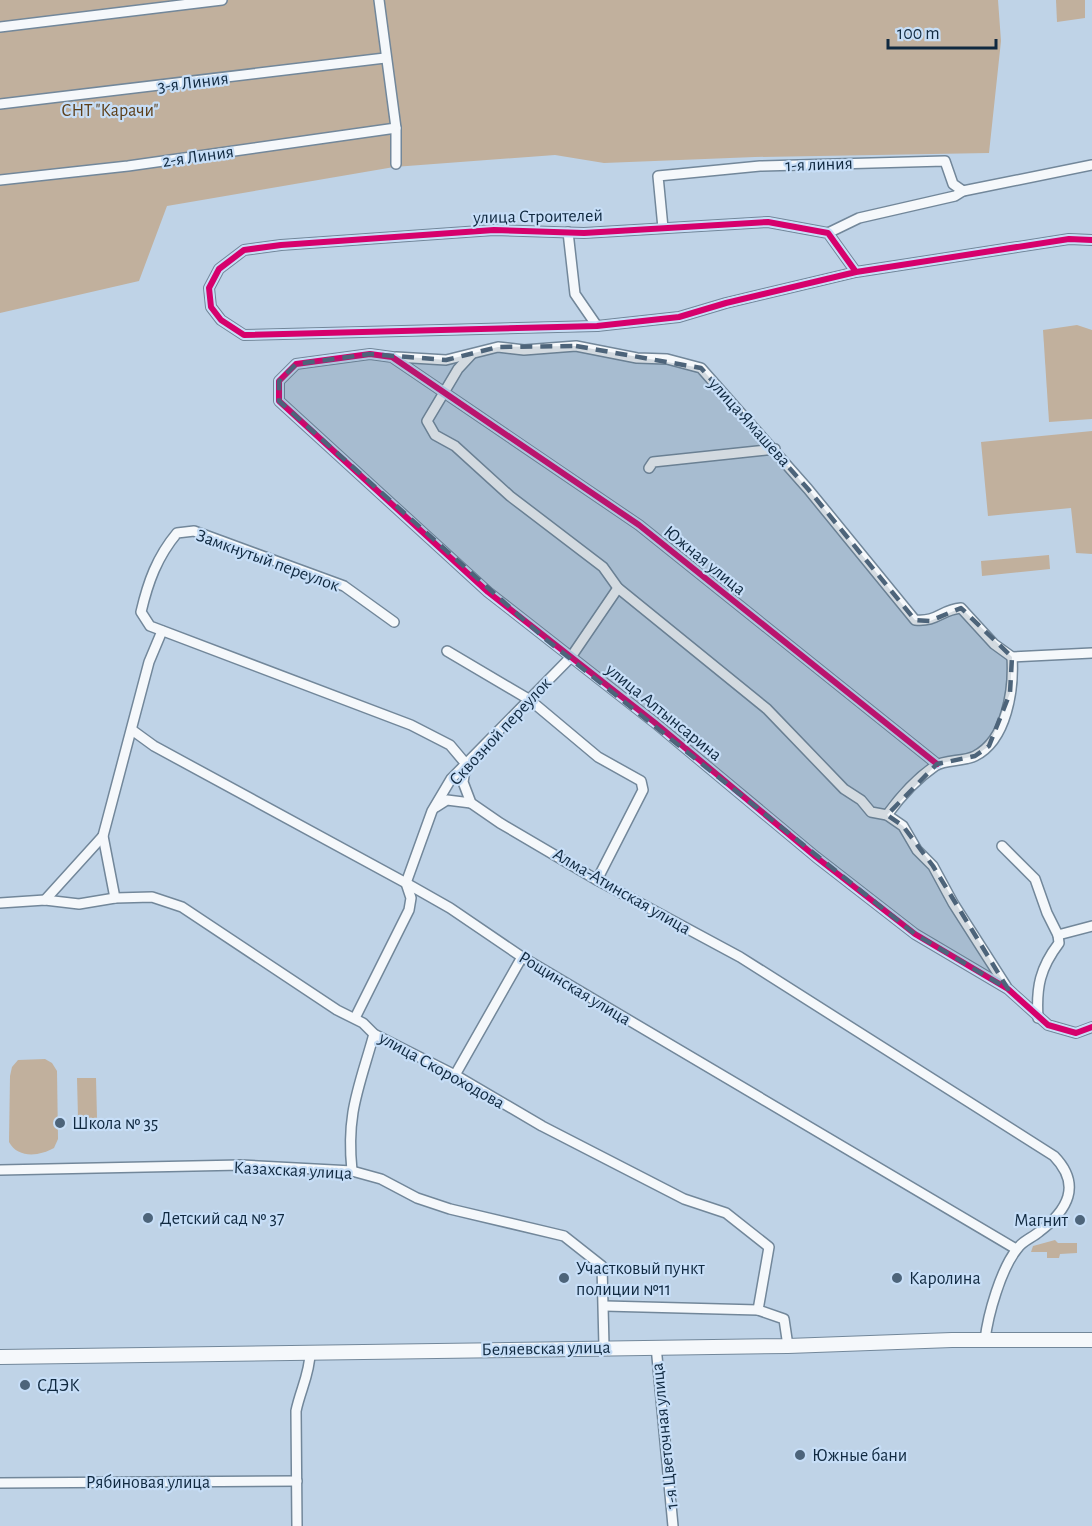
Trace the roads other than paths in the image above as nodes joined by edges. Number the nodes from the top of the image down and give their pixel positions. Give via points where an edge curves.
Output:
1 (222, 0) edge
2 (379, 0) edge
3 (0, 27) edge
4 (385, 58) junction
5 (0, 104) edge
6 (396, 128) junction
7 (396, 164) dead end
8 (1092, 165) edge
9 (0, 180) edge
10 (963, 191) junction
11 (663, 228) junction
12 (568, 232) junction
13 (828, 232) junction
14 (1092, 240) edge
15 (856, 272) junction
16 (597, 326) junction
17 (471, 355) junction
18 (392, 357) junction
19 (444, 393) junction
20 (279, 400) joint
21 (775, 449) junction
22 (649, 468) dead end
23 (618, 588) junction
24 (394, 622) dead end
25 (162, 631) junction
26 (447, 651) dead end
27 (1092, 653) edge
28 (571, 657) junction
29 (1012, 657) junction
30 (530, 700) junction
31 (132, 730) junction
32 (937, 764) junction
33 (466, 765) junction
34 (471, 803) junction
35 (432, 811) junction
36 (887, 815) junction
37 (102, 836) junction
38 (1002, 846) dead end
39 (597, 880) junction
40 (406, 882) junction
41 (115, 898) junction
42 (45, 900) junction
43 (0, 903) edge
44 (1092, 926) edge
45 (1058, 935) junction
46 (522, 957) junction
47 (1008, 989) junction
48 (355, 1018) junction
49 (1038, 1018) junction
50 (1092, 1027) edge
51 (374, 1034) junction
52 (455, 1075) junction
53 (0, 1170) edge
54 (352, 1171) junction
55 (1016, 1249) junction
56 (604, 1306) junction
57 (758, 1310) junction
58 (985, 1340) junction
59 (1092, 1340) edge
60 (604, 1346) junction
61 (656, 1346) junction
62 (788, 1346) junction
63 (310, 1353) junction
64 (0, 1357) edge
65 (297, 1481) junction
66 (0, 1483) edge
67 (297, 1526) edge
68 (673, 1526) edge

1 - 3 street
2 - 4 street
4 - 5 street, 3-я Линия
4 - 6 street
6 - 7 street
6 - 9 street, 2-я Линия
8 - 10 street
10 - 11 street, 1-я линия via 953,184 945,161 760,166 658,176
10 - 13 street via 859,218
11 - 12 street, улица Строителей
11 - 13 street, улица Строителей via 768,222
12 - 16 street via 576,294
12 - 16 street, улица Строителей via 494,230 244,250 219,269 209,288 211,307 221,320 244,335
13 - 15 street
14 - 15 street via 1069,238
15 - 16 street via 679,317
17 - 18 street, улица Ямашева via 446,360
17 - 19 street
17 - 21 street, улица Ямашева via 498,347 524,350 576,346 638,358 667,359 700,368
18 - 19 street, Южная улица
18 - 20 street, улица Ямашева via 370,354 296,364 279,381
19 - 23 street via 427,421 435,435 455,446 510,496 603,567
19 - 32 street, Южная улица via 639,525
20 - 28 street, улица Алтынсарина via 448,557
21 - 22 street via 653,462
21 - 29 street, улица Ямашева via 915,620 930,621 961,608 994,644
23 - 28 street, Сквозной переулок
23 - 36 street via 767,709 871,812
24 - 25 street, Замкнутый переулок via 344,586 194,531 177,533 162,551 147,584 141,612 150,626
25 - 31 street via 149,663
25 - 33 street via 411,725 450,745
26 - 30 street
27 - 29 street
28 - 30 street, Сквозной переулок
28 - 47 street, улица Алтынсарина via 915,934
29 - 32 street via 1011,693 1000,729 989,746 975,756
30 - 33 street, Сквозной переулок
30 - 39 street via 598,757 641,781 643,790
31 - 37 street
31 - 40 street, Рощинская улица via 154,746
32 - 36 street via 902,795
33 - 34 street via 463,782
33 - 35 street, Сквозной переулок via 451,779
34 - 35 street via 447,800
34 - 39 street, Алма-Атинская улица
35 - 40 street, Сквозной переулок
36 - 47 street via 903,826 933,866
37 - 41 street
37 - 42 street
38 - 45 street via 1035,879
39 - 55 street, Алма-Атинская улица via 740,957 1054,1156 1070,1182 1063,1210
40 - 46 street, Рощинская улица
40 - 48 street, Сквозной переулок via 411,898 409,910
41 - 42 street, улица Скороходова via 79,904
41 - 48 street, улица Скороходова via 152,897 182,907
42 - 43 street, улица Скороходова
44 - 45 street
45 - 49 street via 1059,943 1038,981
46 - 52 street
46 - 55 street, Рощинская улица
47 - 49 street, улица Алтынсарина
48 - 51 street, улица Скороходова
49 - 50 street, улица Алтынсарина via 1048,1026 1077,1033
51 - 52 street, улица Скороходова
51 - 54 street via 353,1102 349,1139
52 - 57 street, улица Скороходова via 542,1126 684,1199 726,1213 769,1247
53 - 54 street, Казахская улица via 241,1165
54 - 56 street, Казахская улица via 381,1179 417,1198 450,1209 564,1236 602,1266
55 - 58 street via 988,1309
56 - 57 street
56 - 60 street
57 - 62 street via 784,1319
58 - 59 main road, Беляевская улица
58 - 62 main road, Беляевская улица
60 - 61 main road, Беляевская улица
60 - 63 main road, Беляевская улица
61 - 62 main road, Беляевская улица
61 - 68 street, 1-я Цветочная улица
63 - 64 main road, Беляевская улица
63 - 65 street via 296,1411
65 - 66 street, Рябиновая улица
65 - 67 street

